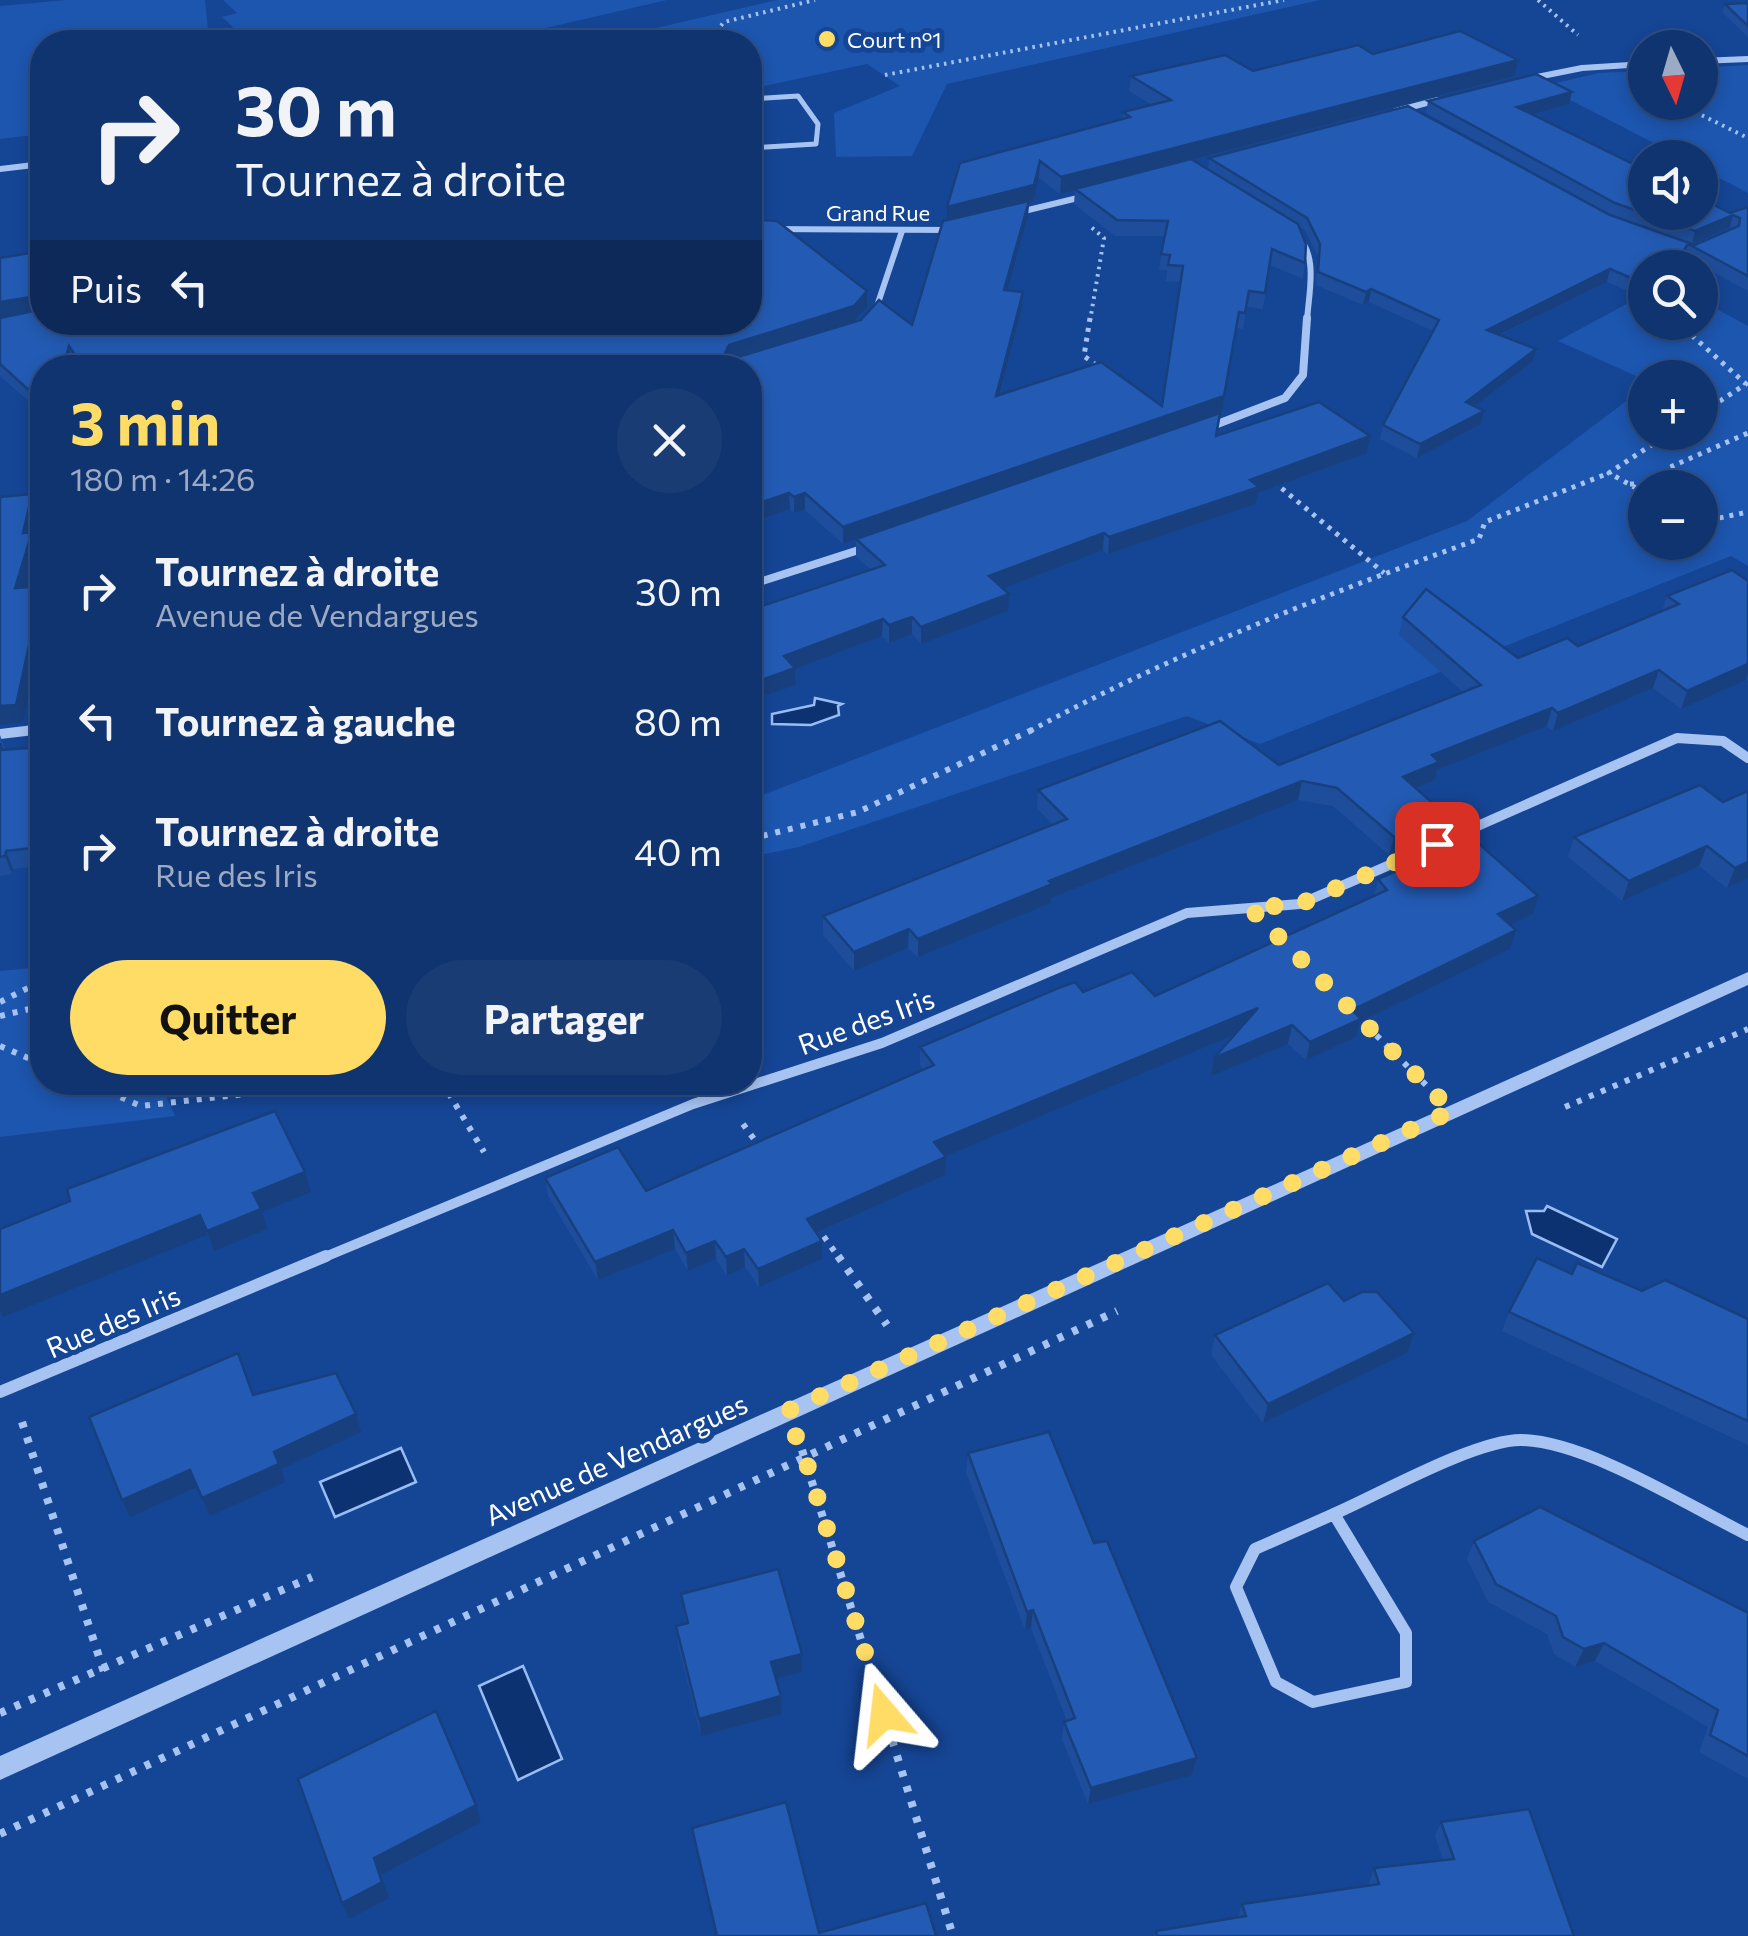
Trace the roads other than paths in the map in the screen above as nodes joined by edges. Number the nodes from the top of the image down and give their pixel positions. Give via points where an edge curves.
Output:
1 (1748, 59) edge
2 (1718, 60) edge
3 (1628, 65) edge
4 (1516, 82) edge
5 (762, 98) edge
6 (1440, 100) edge
7 (1403, 108) junction
8 (1384, 114) edge
9 (1419, 118) edge
10 (762, 148) edge
11 (30, 165) edge
12 (0, 169) edge
13 (1097, 193) edge
14 (1004, 216) edge
15 (967, 225) edge
16 (1285, 226) edge
17 (762, 230) edge
18 (902, 230) junction
19 (874, 317) edge
20 (1190, 435) edge
21 (30, 502) edge
22 (0, 504) edge
23 (870, 546) edge
24 (762, 582) edge
25 (30, 731) edge
26 (0, 734) edge
27 (1748, 758) edge
28 (1444, 841) edge
29 (1426, 849) edge
30 (1748, 978) edge
31 (762, 1081) edge
32 (720, 1095) edge
33 (5, 1390) edge
34 (1334, 1513) junction
35 (1748, 1535) edge
36 (0, 1768) edge

1 - 2 street
3 - 4 street
5 - 10 lane via 798,96 818,124 816,144
6 - 7 street
7 - 8 street
7 - 9 street
11 - 12 street
13 - 14 street
15 - 18 street, Grand Rue
16 - 20 street via 1301,235 1311,258 1304,375 1285,398
17 - 18 street, Grand Rue
18 - 19 street
21 - 22 street
23 - 24 street
25 - 26 street
27 - 28 street via 1723,741 1677,738
29 - 31 street, Rue des Iris via 1300,904 1186,913 882,1043
30 - 36 street, Avenue de Vendargues
32 - 33 street, Rue des Iris
34 - 34 street via 1256,1549 1236,1587 1276,1682 1314,1702 1406,1682 1406,1633
34 - 35 street via 1475,1451 1520,1440 1580,1452

